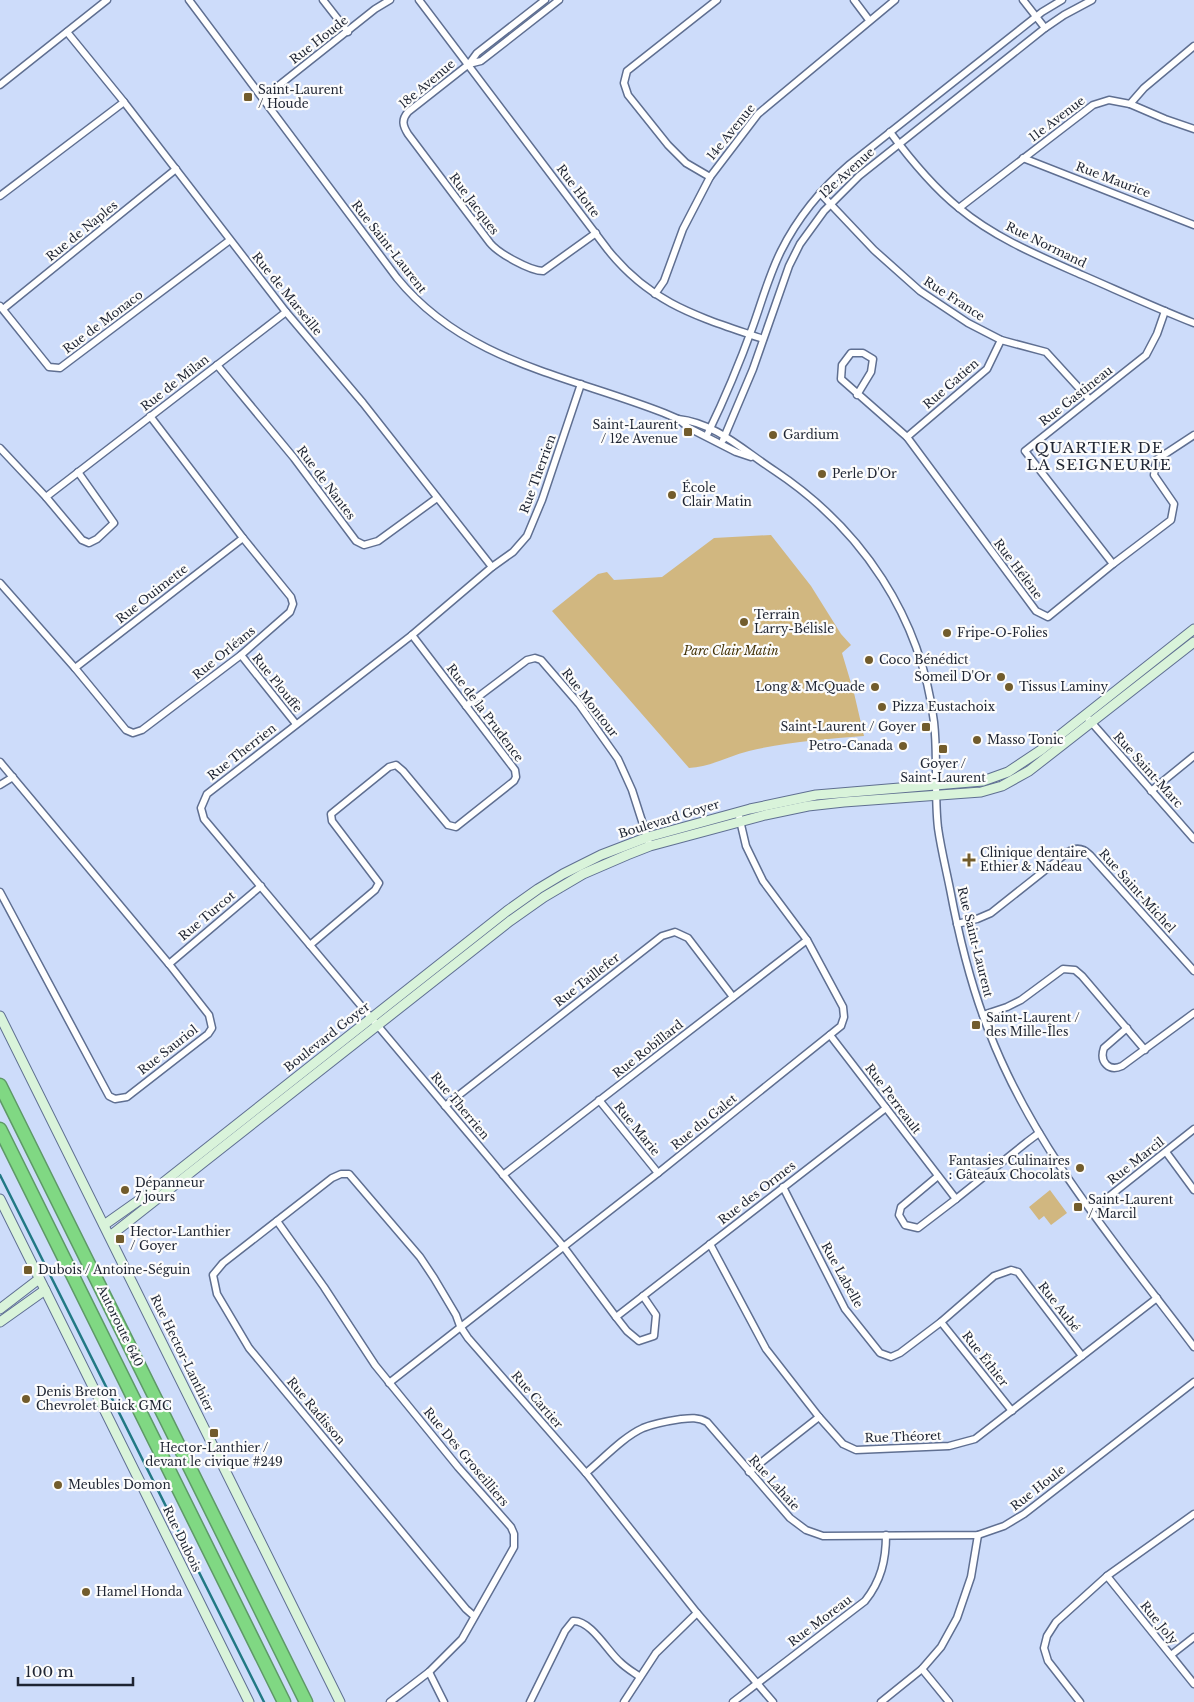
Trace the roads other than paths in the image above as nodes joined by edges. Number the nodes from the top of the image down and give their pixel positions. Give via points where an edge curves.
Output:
1 (106, 0) edge
2 (189, 0) edge
3 (323, 0) edge
4 (390, 0) edge
5 (418, 0) edge
6 (545, 0) edge
7 (560, 0) edge
8 (717, 0) edge
9 (854, 0) edge
10 (895, 0) edge
11 (1023, 0) edge
12 (1062, 0) edge
13 (1092, 0) edge
14 (1036, 17) junction
15 (869, 20) junction
16 (1045, 28) junction
17 (67, 32) junction
18 (348, 32) junction
19 (1194, 46) edge
20 (469, 64) junction
21 (0, 85) edge
22 (263, 98) junction
23 (124, 102) junction
24 (1130, 104) junction
25 (403, 124) joint
26 (1194, 129) edge
27 (890, 132) junction
28 (898, 143) junction
29 (1023, 158) junction
30 (176, 169) junction
31 (710, 177) junction
32 (820, 193) junction
33 (0, 196) edge
34 (830, 203) junction
35 (959, 208) junction
36 (1194, 225) edge
37 (596, 233) junction
38 (230, 240) junction
39 (655, 294) junction
40 (2, 308) edge
41 (1166, 311) junction
42 (286, 312) junction
43 (1194, 323) edge
44 (750, 334) junction
45 (763, 339) junction
46 (1001, 340) junction
47 (217, 365) junction
48 (581, 384) junction
49 (857, 395) junction
50 (1089, 399) junction
51 (150, 416) junction
52 (678, 419) junction
53 (710, 429) junction
54 (1194, 434) edge
55 (706, 436) junction
56 (725, 436) junction
57 (907, 437) junction
58 (721, 444) junction
59 (0, 448) edge
60 (754, 458) junction
61 (78, 472) junction
62 (46, 497) junction
63 (437, 498) junction
64 (242, 538) junction
65 (1113, 564) junction
66 (492, 567) junction
67 (0, 583) edge
68 (1194, 629) edge
69 (412, 635) junction
70 (1194, 642) edge
71 (240, 655) junction
72 (75, 668) junction
73 (466, 706) junction
74 (1085, 715) junction
75 (1091, 723) junction
76 (296, 724) junction
77 (1194, 756) edge
78 (0, 762) edge
79 (13, 777) junction
80 (0, 785) edge
81 (936, 786) junction
82 (1151, 791) junction
83 (937, 796) junction
84 (738, 812) junction
85 (740, 822) junction
86 (1194, 839) edge
87 (649, 841) junction
88 (261, 886) junction
89 (0, 892) edge
90 (957, 924) junction
91 (807, 940) junction
92 (310, 946) junction
93 (169, 964) junction
94 (1194, 971) edge
95 (733, 997) junction
96 (1194, 1013) edge
97 (983, 1015) junction
98 (0, 1016) edge
99 (374, 1022) junction
100 (1127, 1028) junction
101 (830, 1035) junction
102 (1145, 1050) junction
103 (0, 1085) edge
104 (599, 1100) junction
105 (445, 1106) junction
106 (886, 1108) junction
107 (0, 1128) edge
108 (1194, 1129) edge
109 (1039, 1133) junction
110 (1166, 1152) junction
111 (658, 1173) junction
112 (503, 1175) junction
113 (938, 1176) junction
114 (783, 1187) junction
115 (1194, 1190) edge
116 (0, 1199) edge
117 (956, 1199) junction
118 (1092, 1210) junction
119 (277, 1221) junction
120 (104, 1225) junction
121 (110, 1236) junction
122 (710, 1244) junction
123 (563, 1246) junction
124 (1018, 1272) joint
125 (39, 1279) junction
126 (45, 1290) junction
127 (643, 1296) junction
128 (1157, 1298) junction
129 (0, 1308) edge
130 (616, 1317) junction
131 (0, 1322) edge
132 (941, 1322) junction
133 (460, 1326) junction
134 (1194, 1347) edge
135 (1082, 1356) junction
136 (1194, 1382) edge
137 (389, 1383) junction
138 (1012, 1411) junction
139 (819, 1417) junction
140 (749, 1472) junction
141 (586, 1473) junction
142 (1194, 1514) edge
143 (886, 1535) junction
144 (978, 1535) junction
145 (1107, 1576) junction
146 (697, 1613) junction
147 (474, 1616) junction
148 (1194, 1637) edge
149 (1171, 1655) junction
150 (922, 1669) junction
151 (429, 1672) junction
152 (640, 1677) junction
153 (757, 1683) junction
154 (1194, 1684) edge
155 (249, 1702) edge
156 (284, 1702) edge
157 (306, 1702) edge
158 (340, 1702) edge
159 (390, 1702) edge
160 (444, 1702) edge
161 (530, 1702) edge
162 (624, 1702) edge
163 (733, 1702) edge
164 (774, 1702) edge
165 (881, 1702) edge
166 (949, 1702) edge
167 (1080, 1702) edge

1 - 17 street
2 - 22 street, Rue Saint-Laurent
3 - 18 street
4 - 18 street, Rue Houde
5 - 20 street, Rue Hotte
6 - 20 street, 18e Avenue via 477,53
7 - 20 street, 18e Avenue via 481,61
8 - 31 street via 627,71 624,83 628,95 668,145 686,163
9 - 15 street
10 - 15 street, 14e Avenue
11 - 14 street
12 - 14 street, 12e Avenue
13 - 16 street, 12e Avenue
14 - 16 street
14 - 27 street, 12e Avenue
15 - 31 street, 14e Avenue via 758,114
16 - 28 street, 12e Avenue
17 - 21 street
17 - 23 street, Rue de Marseille
18 - 22 street, Rue Houde
19 - 24 street
20 - 25 street, 18e Avenue via 408,112
20 - 37 street, Rue Hotte
22 - 48 street, Rue Saint-Laurent via 397,278 421,305 446,325 488,350
23 - 30 street, Rue de Marseille
23 - 33 street
24 - 26 street, 11e Avenue
24 - 29 street, 11e Avenue via 1109,100 1093,105
25 - 37 street, Rue Jacques via 484,236 500,251 535,270 545,271
27 - 28 street, Rue Normand
27 - 32 street, 12e Avenue
28 - 34 street, 12e Avenue
28 - 35 street, Rue Normand
29 - 35 street, 11e Avenue
29 - 36 street, Rue Maurice
30 - 38 street, Rue de Marseille
30 - 40 street, Rue de Naples
31 - 39 street, 14e Avenue
32 - 34 street, Rue France
32 - 44 street, 12e Avenue via 804,212 781,251
34 - 45 street, 12e Avenue via 796,252
34 - 46 street, Rue France via 874,250 920,291 968,323
35 - 41 street, Rue Normand via 1023,249
37 - 39 street, Rue Hotte via 626,271
38 - 40 street, Rue de Monaco via 60,368 49,367
38 - 42 street, Rue de Marseille
39 - 44 street, Rue Hotte via 685,311
41 - 43 street, Rue Normand
41 - 50 street, Rue Gastineau via 1146,355
42 - 47 street, Rue de Milan
42 - 63 street, Rue de Marseille
44 - 45 street, Rue Hotte
44 - 53 street, 12e Avenue
45 - 56 street, 12e Avenue
46 - 50 street, Rue France via 1046,352
46 - 57 street, Rue Gatien via 987,369
47 - 51 street, Rue de Milan
47 - 63 street, Rue de Nantes via 294,458 356,542 364,545 378,540
48 - 52 street, Rue Saint-Laurent
48 - 66 street, Rue Therrien via 527,536 514,552
49 - 49 street, Rue Hélène via 841,379 842,364 851,353 863,353 873,359 871,372
49 - 57 street, Rue Hélène
50 - 65 street, Rue Gastineau via 1025,451
51 - 61 street, Rue de Milan
51 - 64 street, Rue Orléans
52 - 53 street, Rue Saint-Laurent via 692,420
52 - 55 street, Rue Saint-Laurent via 688,428
53 - 55 street, 12e Avenue
53 - 56 street, Rue Saint-Laurent
54 - 65 street, Rue Hélène via 1156,460 1154,474 1174,504 1172,520
55 - 58 street, Rue Saint-Laurent
56 - 58 street, 12e Avenue
56 - 60 street, Rue Saint-Laurent
57 - 65 street, Rue Hélène via 1036,611 1048,617
58 - 60 street, Rue Saint-Laurent
59 - 62 street
60 - 81 street, Rue Saint-Laurent via 810,496 837,521 872,562 892,593 916,644 928,686 934,726
61 - 62 street, Rue de Milan
61 - 62 street via 114,523 97,539 82,540
63 - 66 street, Rue de Marseille
64 - 71 street, Rue Orléans via 294,604 290,612
64 - 72 street, Rue Ouimette
66 - 69 street, Rue Therrien
67 - 72 street, Rue Orléans
68 - 74 street, Boulevard Goyer
69 - 73 street, Rue de la Prudence
69 - 76 street, Rue Therrien
70 - 75 street, Boulevard Goyer
71 - 72 street, Rue Orléans via 142,730 133,733 126,730
71 - 76 street, Rue Plouffe
73 - 87 street, Rue Montour via 527,660 541,660 579,704 618,759
73 - 92 street, Rue de la Prudence via 515,770 514,782 456,827 448,825 396,765 331,814 332,821 379,883
74 - 75 street, Rue Saint-Marc
74 - 81 street, Boulevard Goyer via 1008,772 984,781
75 - 82 street, Rue Saint-Marc
75 - 83 street, Boulevard Goyer via 1029,771 1008,783 981,792
76 - 88 street, Rue Therrien via 206,794 201,808 204,819
77 - 82 street
78 - 79 street, Rue Sauriol
79 - 80 street
79 - 93 street, Rue Sauriol
81 - 83 street, Rue Saint-Laurent
81 - 84 street, Boulevard Goyer via 816,795
82 - 86 street, Rue Saint-Marc
83 - 85 street, Boulevard Goyer via 821,804
83 - 90 street, Rue Saint-Laurent via 940,840
84 - 85 street, Rue du Galet
84 - 87 street, Boulevard Goyer
85 - 87 street, Boulevard Goyer
85 - 91 street, Rue du Galet via 746,846 763,881
87 - 99 street, Boulevard Goyer via 590,860 538,889
88 - 92 street, Rue Therrien
88 - 93 street, Rue Turcot
89 - 93 street, Rue Sauriol via 109,1096 115,1099 127,1096 212,1028 209,1015
90 - 94 street, Rue Saint-Michel via 991,912 1068,852 1081,849 1090,855
90 - 97 street, Rue Saint-Laurent via 969,976
91 - 95 street, Rue Robillard
91 - 101 street, Rue du Galet via 843,1007 841,1026
92 - 99 street, Rue Therrien
95 - 104 street, Rue Robillard
95 - 105 street, Rue Taillefer via 688,938 675,932 662,936
96 - 102 street
97 - 100 street via 1014,1003 1059,971 1070,969 1082,976
97 - 109 street, Rue Saint-Laurent via 1004,1066
98 - 120 street, Rue Hector-Lanthier
99 - 105 street, Rue Therrien
99 - 120 street, Boulevard Goyer
99 - 121 street, Boulevard Goyer
100 - 102 street
100 - 102 street via 1104,1048 1104,1063 1110,1068 1118,1068
101 - 106 street, Rue Perreault
101 - 111 street, Rue du Galet
103 - 157 highway, Autoroute 640
104 - 111 street, Rue Marie
104 - 112 street, Rue Robillard
105 - 112 street, Rue Therrien
106 - 113 street, Rue Perreault
106 - 114 street, Rue des Ormes
107 - 156 highway, Autoroute 640
108 - 110 street, Rue Marcil
109 - 117 street
109 - 118 street, Rue Saint-Laurent
110 - 115 street
110 - 118 street, Rue Marcil
111 - 123 street, Rue du Galet
112 - 123 street, Rue Therrien
113 - 117 street, Rue Perreault
113 - 117 street via 901,1207 899,1215 905,1225 918,1228
114 - 122 street, Rue des Ormes
114 - 132 street, Rue Labelle via 845,1309 880,1353 891,1357 900,1353
116 - 125 street, Rue Dubois
118 - 128 street, Rue Saint-Laurent
119 - 133 street, Rue Cartier via 332,1178 349,1174 420,1257
119 - 137 street, Rue Des Groseilliers
119 - 147 street, Rue Radisson via 223,1263 213,1275 217,1294 249,1348
120 - 121 street, Rue Hector-Lanthier
121 - 158 street, Rue Hector-Lanthier
122 - 127 street, Rue des Ormes
122 - 139 street, Rue Théoret via 766,1349
123 - 130 street
123 - 133 street, Rue du Galet
124 - 132 street, Rue Labelle via 1011,1270 994,1276
124 - 135 street, Rue Aubé
125 - 126 street, Rue Dubois
125 - 129 street
126 - 131 street
126 - 155 street, Rue Dubois
127 - 130 street, Rue des Ormes
127 - 130 street via 656,1315 654,1336 639,1341
128 - 134 street, Rue Saint-Laurent
128 - 135 street, Rue Théoret
132 - 138 street, Rue Éthier
133 - 137 street, Rue du Galet
133 - 141 street, Rue Cartier
135 - 138 street, Rue Théoret
136 - 144 street, Rue Houle via 1024,1514 1004,1526
137 - 147 street, Rue Des Groseilliers via 514,1534 514,1547
138 - 139 street, Rue Théoret via 975,1439 949,1446 856,1450 843,1444
139 - 140 street
140 - 141 street, Rue Lahaie via 707,1422 693,1418 665,1421 643,1428
140 - 143 street, Rue Lahaie via 790,1518 806,1530 823,1536
141 - 146 street, Rue Cartier
142 - 145 street
143 - 144 street, Rue Lahaie
143 - 153 street, Rue Moreau via 883,1567 866,1600
144 - 150 street via 971,1578 957,1618
145 - 149 street, Rue Joly
145 - 167 street via 1056,1622 1044,1648 1048,1661
146 - 152 street via 656,1654
146 - 153 street, Rue Cartier
147 - 151 street, Rue Des Groseilliers via 462,1639
148 - 149 street
149 - 154 street, Rue Joly
150 - 165 street
150 - 166 street
151 - 159 street, Rue Des Groseilliers
151 - 160 street
152 - 161 street via 620,1662 596,1634 573,1621 565,1630
152 - 162 street
153 - 163 street, Rue Moreau
153 - 164 street, Rue Cartier

